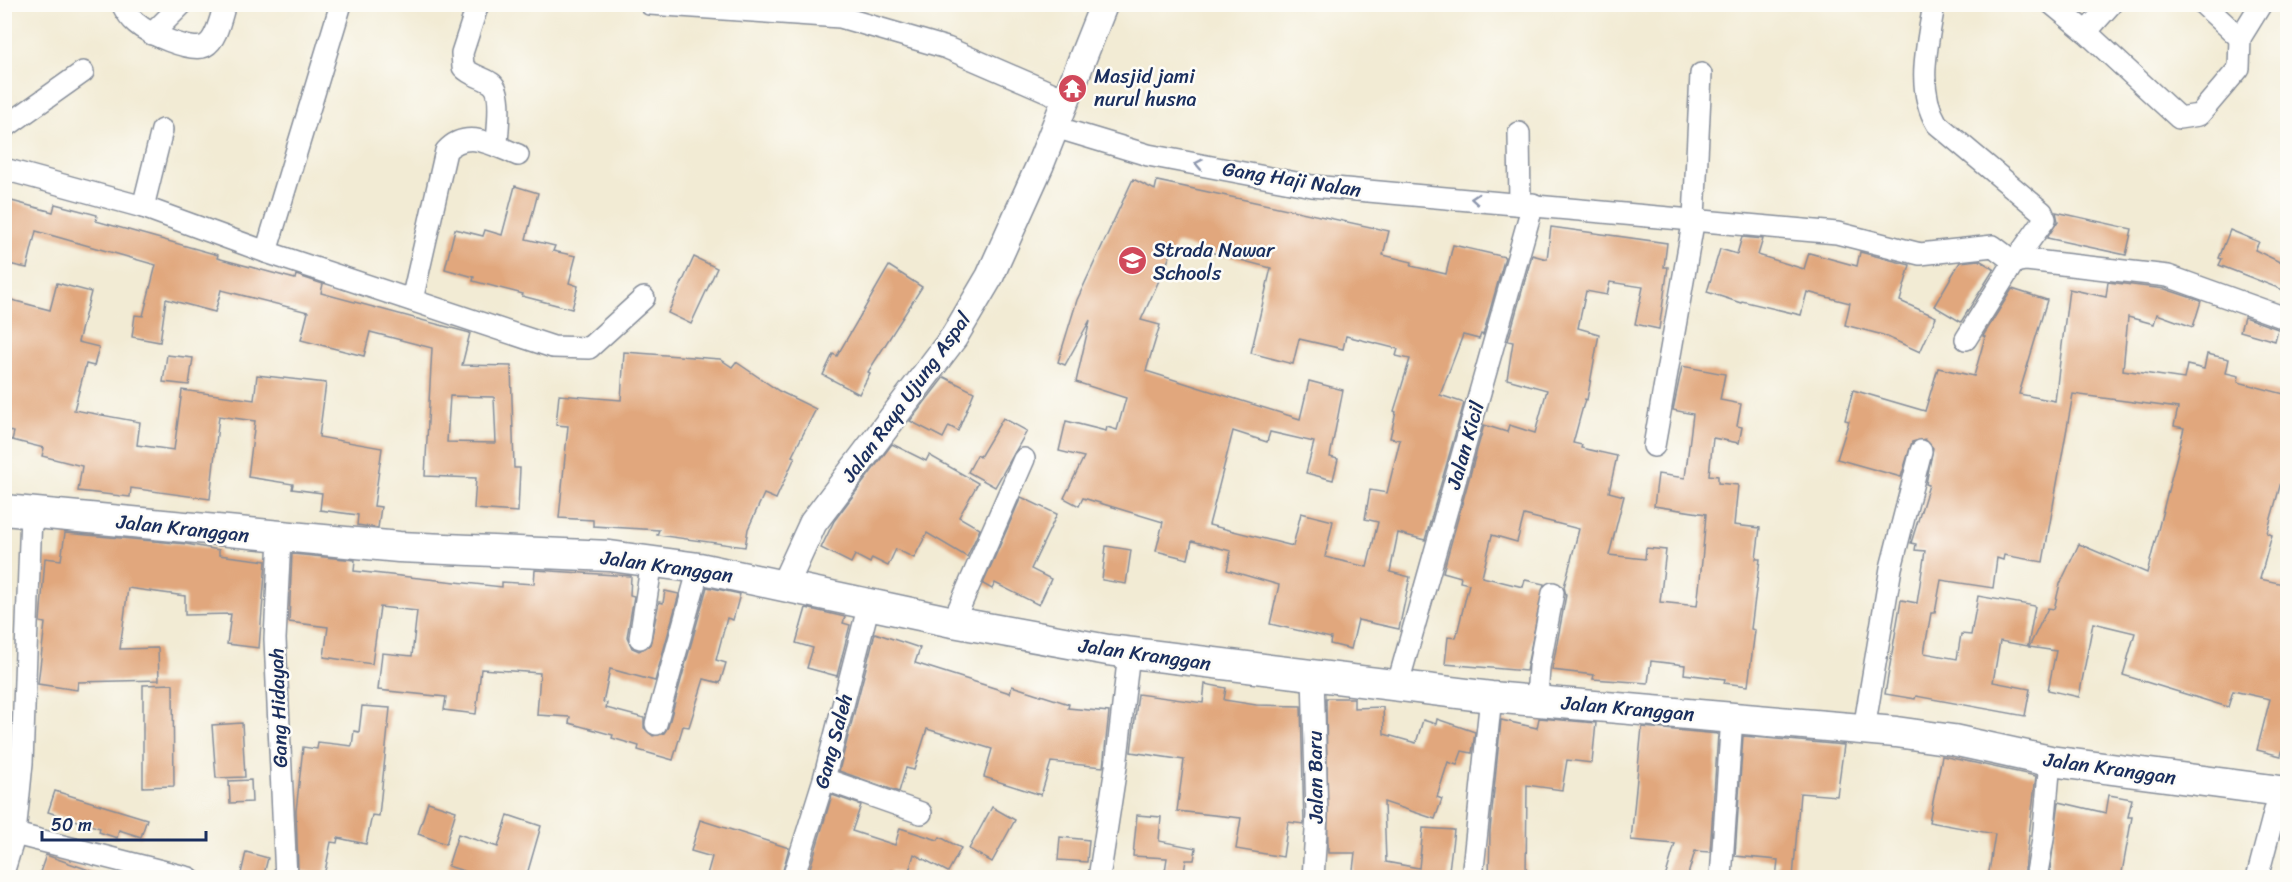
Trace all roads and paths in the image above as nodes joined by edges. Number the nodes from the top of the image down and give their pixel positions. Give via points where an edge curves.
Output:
1 (122, 4) edge
2 (182, 4) edge
3 (225, 4) edge
4 (340, 4) edge
5 (478, 4) edge
6 (650, 4) edge
7 (1104, 4) edge
8 (1934, 4) edge
9 (2052, 4) edge
10 (2111, 4) edge
11 (2203, 4) edge
12 (2261, 4) edge
13 (710, 6) edge
14 (2086, 32) junction
15 (152, 34) junction
16 (2240, 38) junction
17 (83, 72) dead end
18 (1701, 74) dead end
19 (1065, 99) junction
20 (1055, 127) junction
21 (4, 128) edge
22 (162, 130) dead end
23 (1519, 133) dead end
24 (496, 146) junction
25 (518, 155) dead end
26 (4, 169) edge
27 (1527, 204) junction
28 (143, 207) junction
29 (1694, 218) junction
30 (266, 252) junction
31 (2014, 262) junction
32 (644, 298) dead end
33 (412, 300) junction
34 (2288, 318) edge
35 (1966, 339) dead end
36 (1654, 446) dead end
37 (1921, 451) dead end
38 (1024, 459) dead end
39 (17, 512) edge
40 (280, 538) junction
41 (652, 561) junction
42 (699, 568) junction
43 (784, 586) junction
44 (1553, 593) dead end
45 (869, 604) junction
46 (952, 622) junction
47 (640, 638) dead end
48 (1129, 653) junction
49 (1313, 676) junction
50 (1397, 687) junction
51 (1491, 697) junction
52 (1537, 700) junction
53 (1732, 717) junction
54 (656, 724) dead end
55 (1864, 729) junction
56 (2050, 761) junction
57 (824, 779) junction
58 (2284, 791) edge
59 (921, 813) dead end
60 (15, 834) junction
61 (4, 870) edge
62 (189, 878) edge
63 (286, 878) edge
64 (793, 878) edge
65 (1099, 878) edge
66 (1313, 878) edge
67 (1472, 878) edge
68 (1721, 878) edge
69 (2036, 878) edge
70 (2257, 878) edge

1 - 15 street via 138,25
2 - 15 street
3 - 15 street via 212,40 205,46 189,46
4 - 30 street
5 - 24 street via 462,53 463,67 469,74 494,84 499,93
6 - 13 street
7 - 19 street, Jalan Raya Ujung Aspal
8 - 31 street via 1925,59 1924,94 1928,109 1937,123 2044,216 2042,226
9 - 14 street
10 - 14 street
11 - 16 street
12 - 16 street
13 - 19 street via 840,17 947,48
14 - 16 street via 2179,118 2199,116 2239,68
17 - 21 street
18 - 29 street
19 - 20 street, Jalan Raya Ujung Aspal
27 -> 20 street, Gang Haji Nalan via 1312,186 1148,154
20 - 43 street, Jalan Raya Ujung Aspal via 990,276 954,337 813,523
22 - 28 street
23 - 27 street, Jalan Kicil
24 - 25 street
24 - 33 street via 470,137 455,142 446,151
26 - 28 street
27 - 29 street, Gang Haji Nalan
27 - 50 street, Jalan Kicil
28 - 30 street
29 - 31 street, Gang Haji Nalan via 1837,233 1920,254 1993,246
29 - 36 street
30 - 33 street
31 - 34 street via 2026,260 2168,276
31 - 35 street
32 - 33 street via 589,348 553,347
37 - 55 street via 1892,568
38 - 46 street
39 - 40 main road, Jalan Kranggan
39 - 60 street via 22,763
40 - 41 main road, Jalan Kranggan
40 - 63 street, Gang Hidayah via 275,639
41 - 42 main road, Jalan Kranggan
41 - 47 street
42 - 43 main road, Jalan Kranggan
42 - 54 street
43 - 45 main road, Jalan Kranggan
44 - 52 street
45 - 46 main road, Jalan Kranggan
45 - 57 street, Gang Saleh
46 - 48 main road, Jalan Kranggan
48 - 49 main road, Jalan Kranggan
48 - 65 street
49 - 50 main road, Jalan Kranggan
49 - 66 street, Jalan Baru via 1317,815
50 - 51 main road, Jalan Kranggan
51 - 52 main road, Jalan Kranggan
51 - 67 street
52 - 53 main road, Jalan Kranggan
53 - 55 main road, Jalan Kranggan
53 - 68 street
55 - 56 main road, Jalan Kranggan via 1953,740
56 - 58 main road, Jalan Kranggan
56 - 69 street
57 - 59 street
57 - 64 street, Gang Saleh
58 - 70 street
60 - 61 street
60 - 62 street

